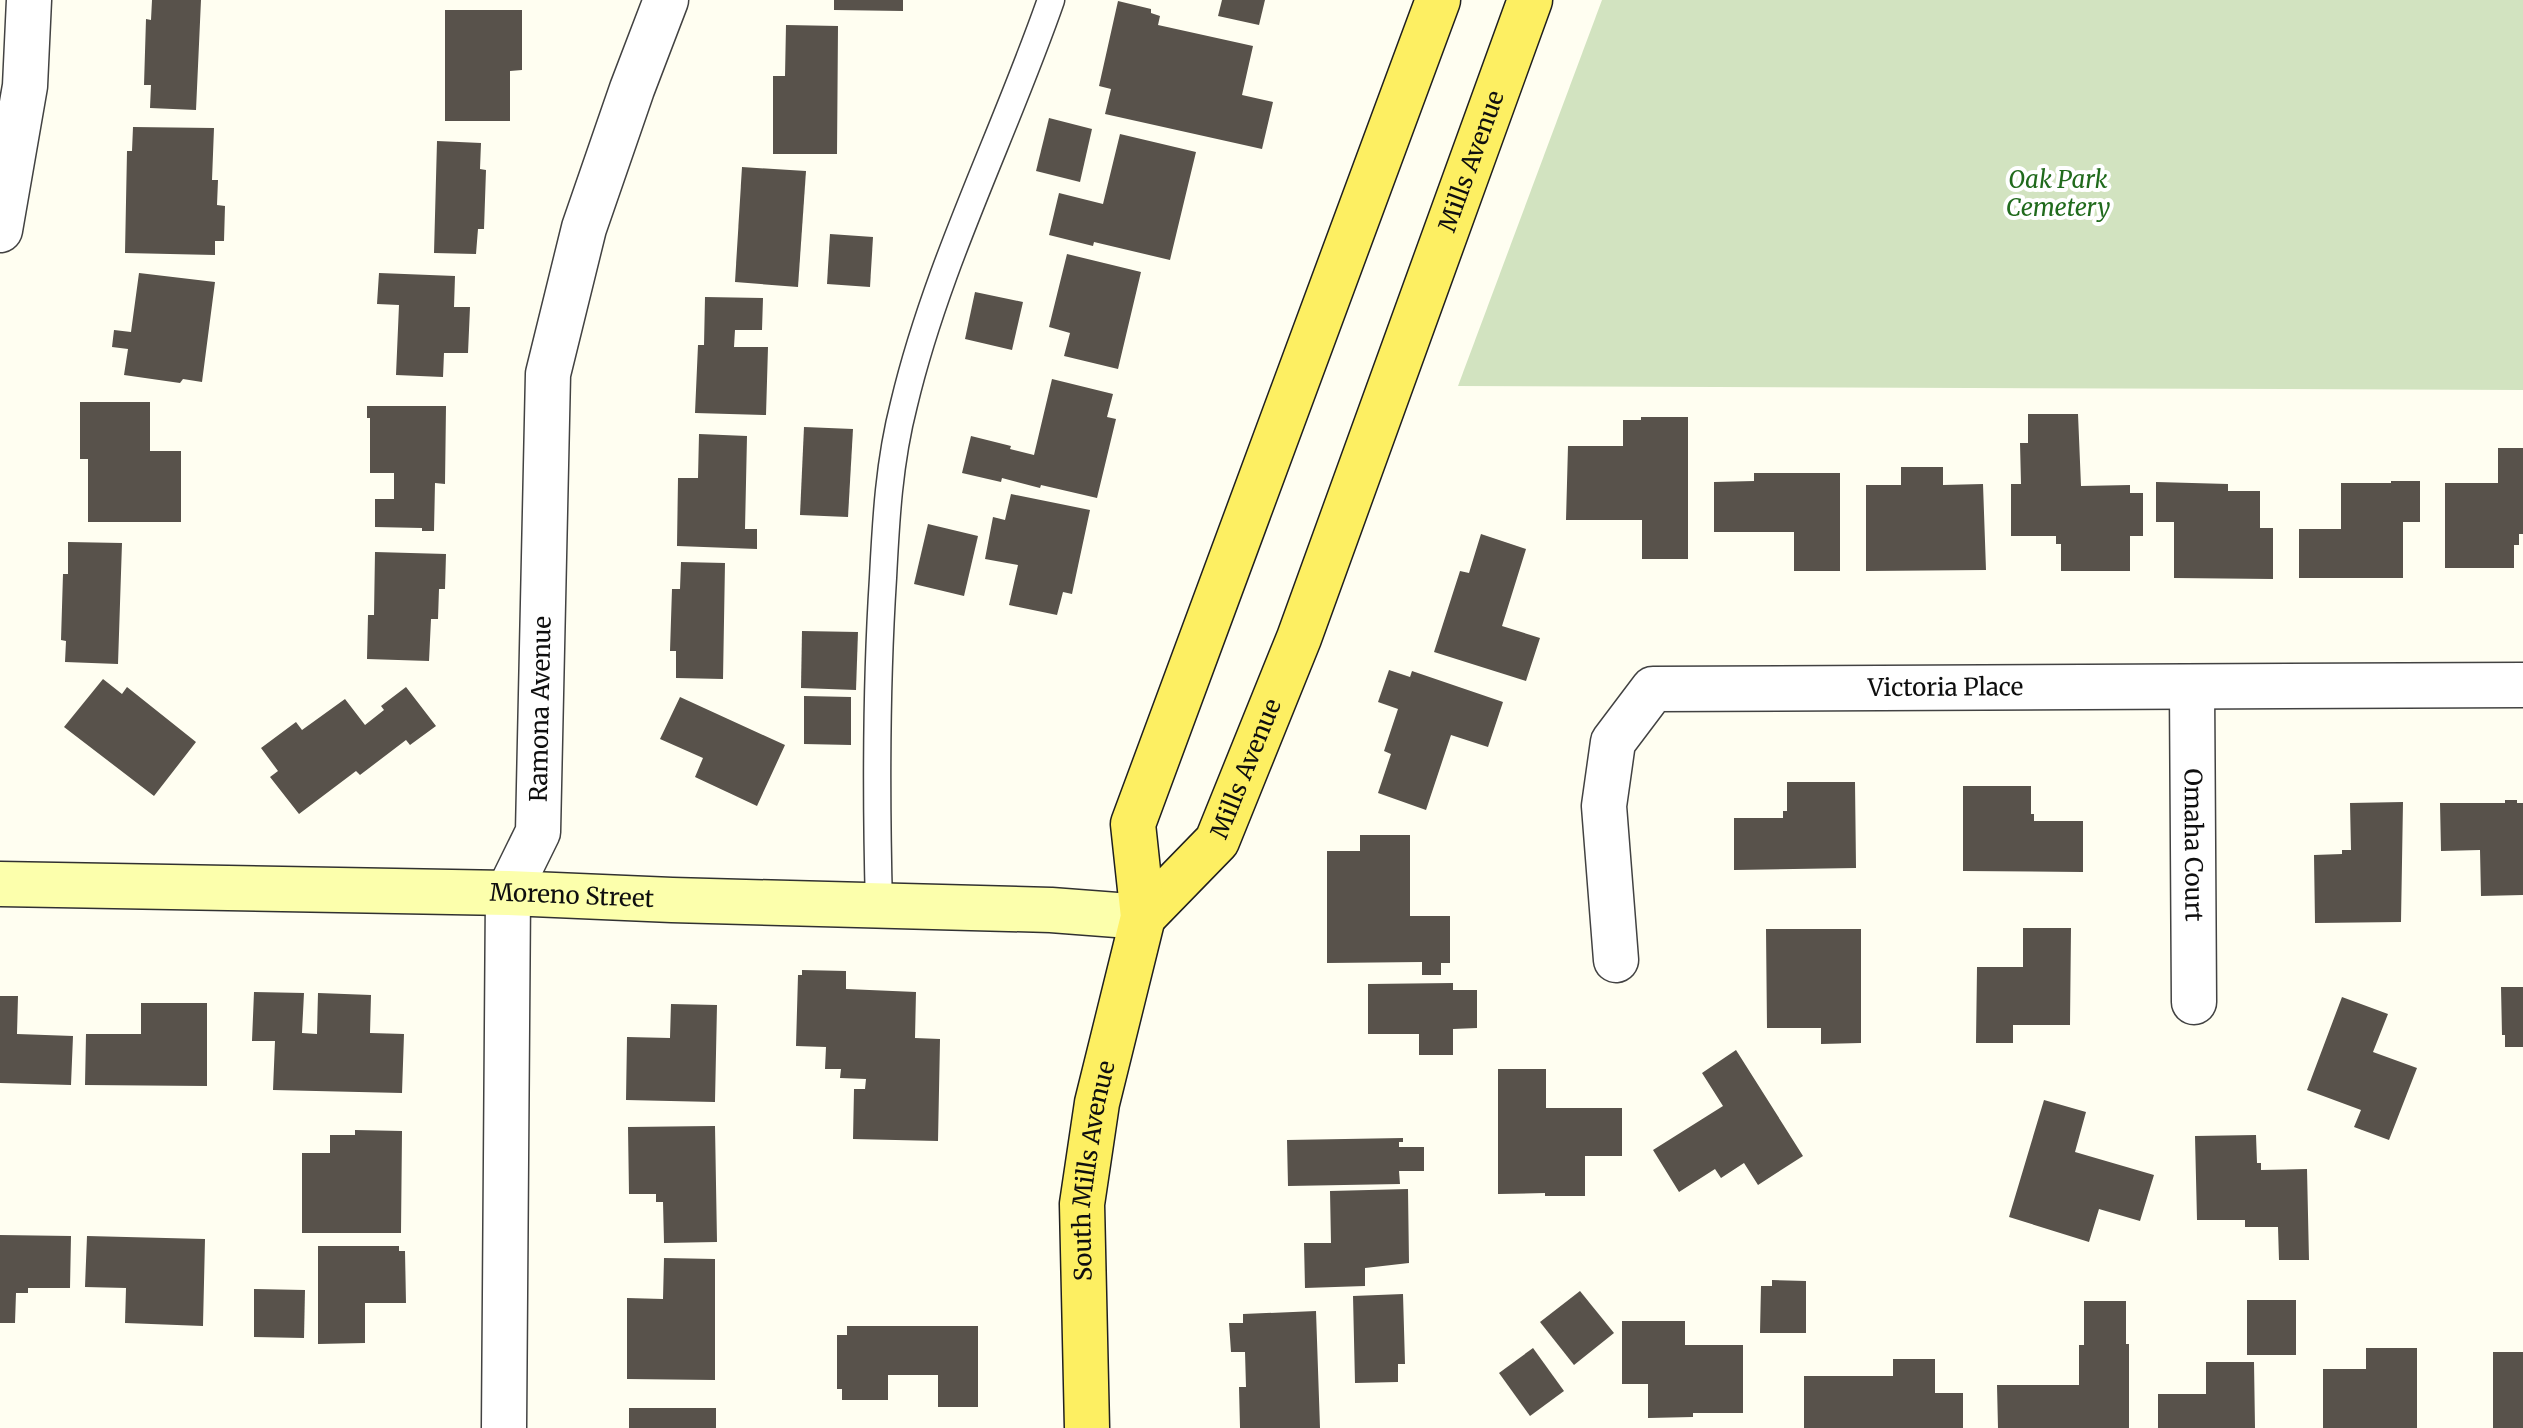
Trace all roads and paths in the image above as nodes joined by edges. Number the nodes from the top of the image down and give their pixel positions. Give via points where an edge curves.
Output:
1 (29, 0) edge
2 (666, 0) edge
3 (1051, 0) edge
4 (1438, 0) edge
5 (1530, 0) edge
6 (0, 230) edge
7 (2523, 685) edge
8 (2192, 687) junction
9 (0, 884) edge
10 (508, 893) junction
11 (879, 906) junction
12 (1143, 917) junction
13 (1616, 960) dead end
14 (2194, 1002) dead end
15 (504, 1428) edge
16 (1087, 1428) edge

1 - 6 street via 25,86
2 - 10 street, Ramona Avenue via 584,228 548,374 538,832
3 - 11 lane via 934,301 891,464 879,634
4 - 12 main road via 1133,824
5 - 12 main road, Mills Avenue via 1299,638 1217,841
7 - 8 street, Victoria Place
8 - 13 street, Victoria Place via 1653,689 1613,742 1604,806
8 - 14 street, Omaha Court
9 - 10 street, Moreno Street
10 - 11 street, Moreno Street
10 - 15 street, Ramona Avenue
11 - 12 street, Moreno Street
12 - 16 main road, South Mills Avenue via 1097,1103 1082,1204

